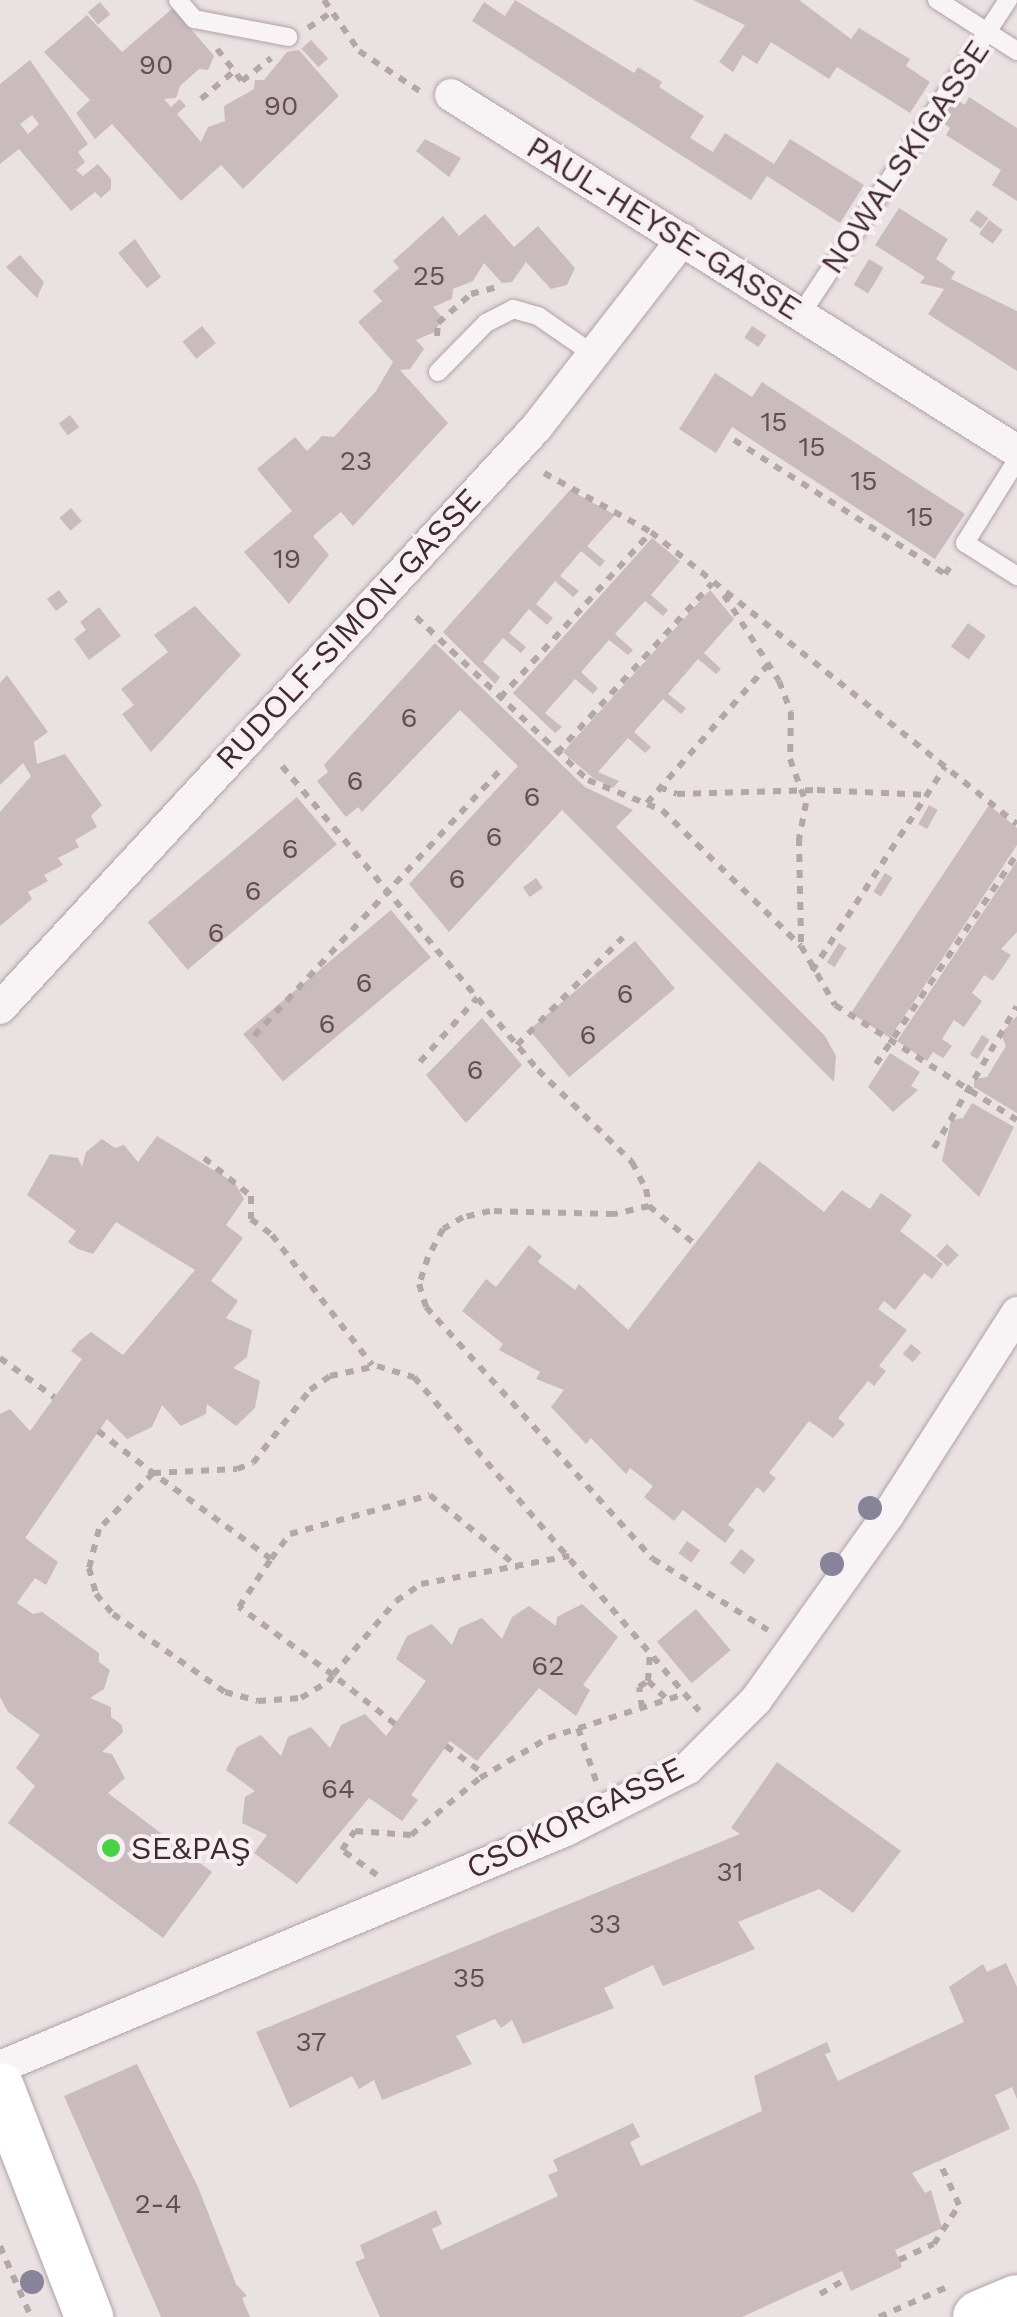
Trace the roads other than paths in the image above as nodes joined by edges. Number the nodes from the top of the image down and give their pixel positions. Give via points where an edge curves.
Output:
1 (178, 0) edge
2 (937, 0) edge
3 (1008, 0) edge
4 (987, 32) junction
5 (288, 37) dead end
6 (1017, 52) edge
7 (451, 96) road end
8 (683, 239) junction
9 (801, 314) junction
10 (593, 354) junction
11 (438, 372) dead end
12 (1017, 451) edge
13 (1017, 460) edge
14 (1017, 576) edge
15 (0, 1008) edge
16 (1017, 1313) edge
17 (0, 2066) edge
18 (0, 2088) edge
19 (1017, 2300) edge
20 (90, 2317) edge
21 (979, 2317) edge

1 - 5 lane via 194,19
2 - 4 lane
3 - 4 lane, NOWALSKIGASSE
4 - 6 lane
4 - 9 lane, NOWALSKIGASSE
7 - 8 street, PAUL-HEYSE-GASSE
8 - 9 street, PAUL-HEYSE-GASSE
8 - 10 street, RUDOLF-SIMON-GASSE
9 - 12 street, PAUL-HEYSE-GASSE
10 - 11 lane via 538,316 514,309 486,323
10 - 15 street, RUDOLF-SIMON-GASSE via 536,428
13 - 14 lane via 965,543
16 - 17 street, CSOKORGASSE via 756,1700 688,1768 566,1830
18 - 20 main road
19 - 21 main road

